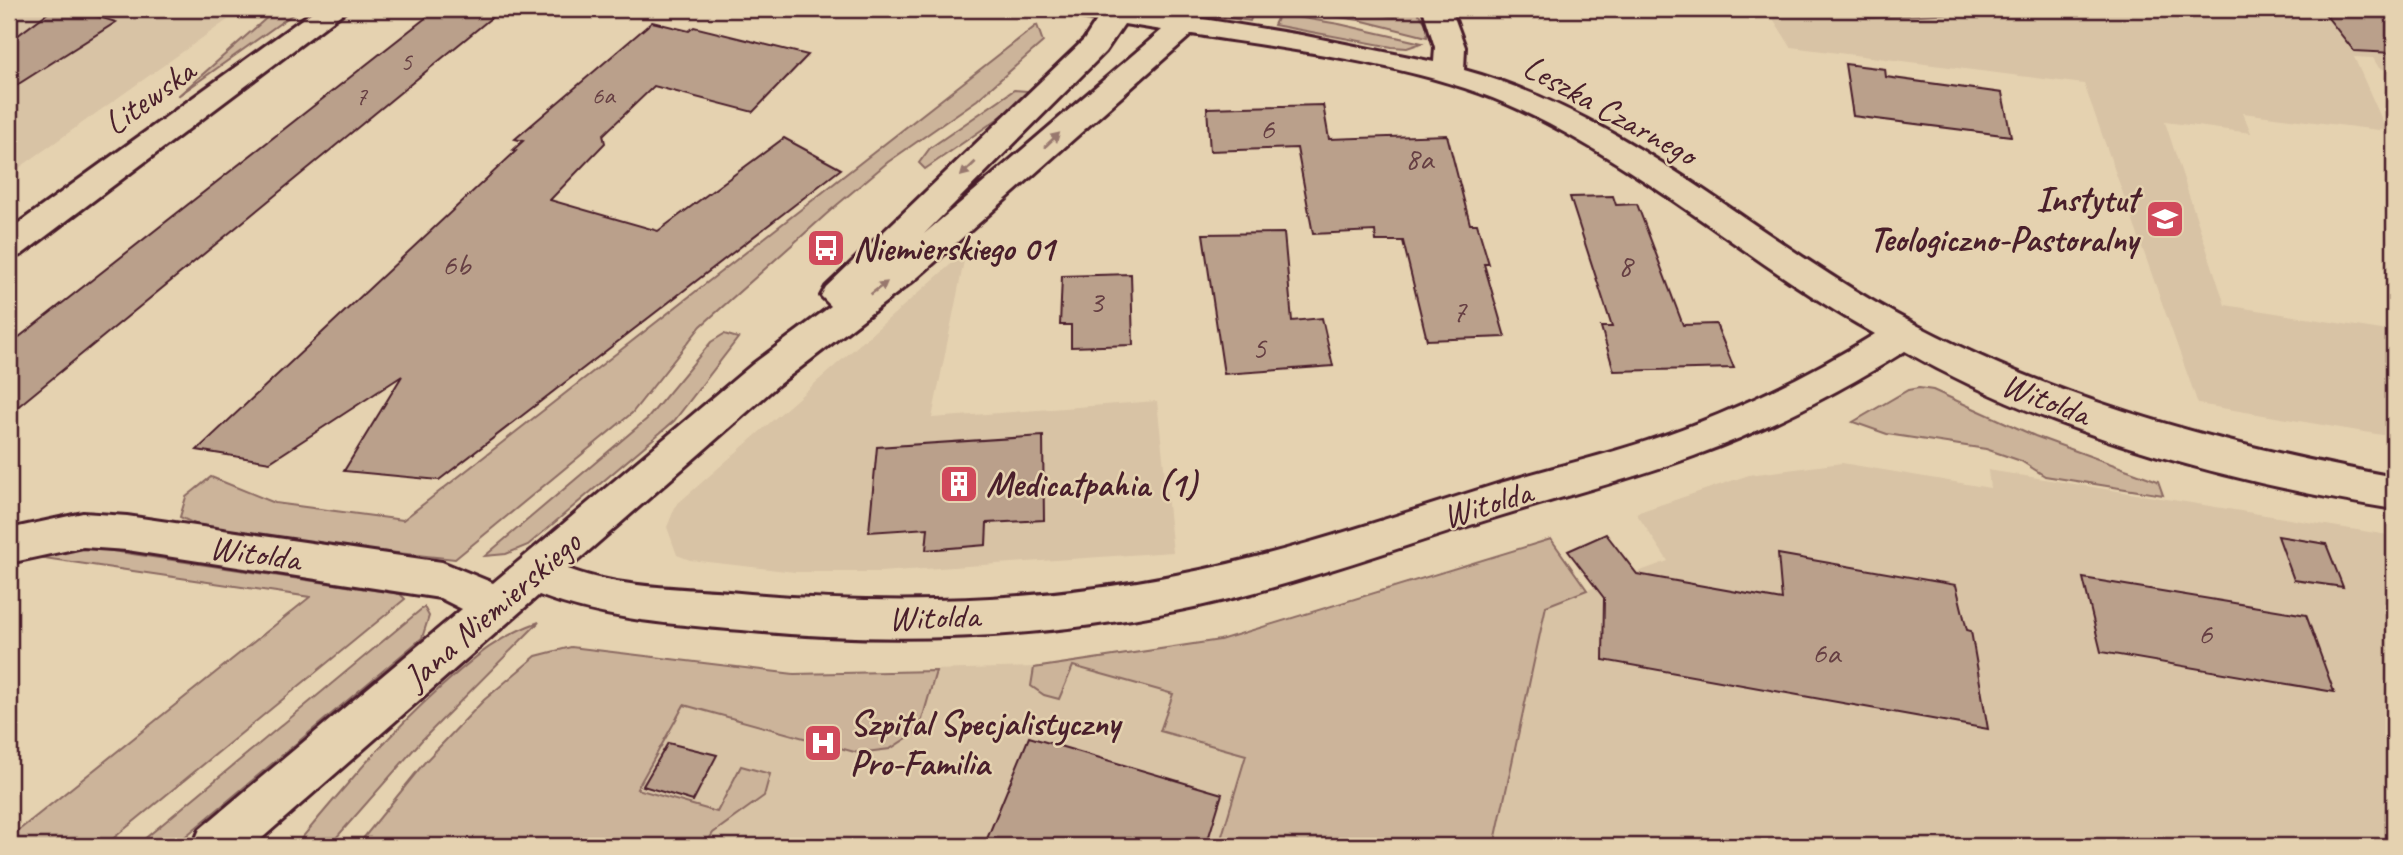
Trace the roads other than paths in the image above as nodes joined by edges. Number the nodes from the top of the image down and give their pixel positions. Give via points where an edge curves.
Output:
1 (334, 9) edge
2 (1080, 9) edge
3 (1437, 9) edge
4 (1116, 14) junction
5 (1185, 24) junction
6 (1449, 75) junction
7 (9, 247) edge
8 (1903, 334) junction
9 (766, 374) junction
10 (2394, 493) edge
11 (9, 546) edge
12 (536, 573) junction
13 (496, 607) junction
14 (217, 846) edge

1 - 7 street, Litewska
2 - 4 street, Leszka Czarnego
3 - 6 street via 1450,47
4 - 5 street, Leszka Czarnego
4 -> 9 street, Jana Niemierskiego via 1095,46 867,266
5 - 6 street, Leszka Czarnego via 1334,49
9 -> 5 street, Jana Niemierskiego via 906,268
6 - 8 street, Leszka Czarnego via 1516,97 1590,135
8 - 10 street, Witolda via 2038,398 2163,442 2288,474
8 - 12 street, Witolda via 1795,397 1704,437 1242,579 1092,606 998,615 816,619 650,603 556,586
9 - 12 street, Jana Niemierskiego
11 - 13 street, Witolda via 83,530 127,533 442,580
12 - 13 street, Jana Niemierskiego
13 - 14 street, Jana Niemierskiego

